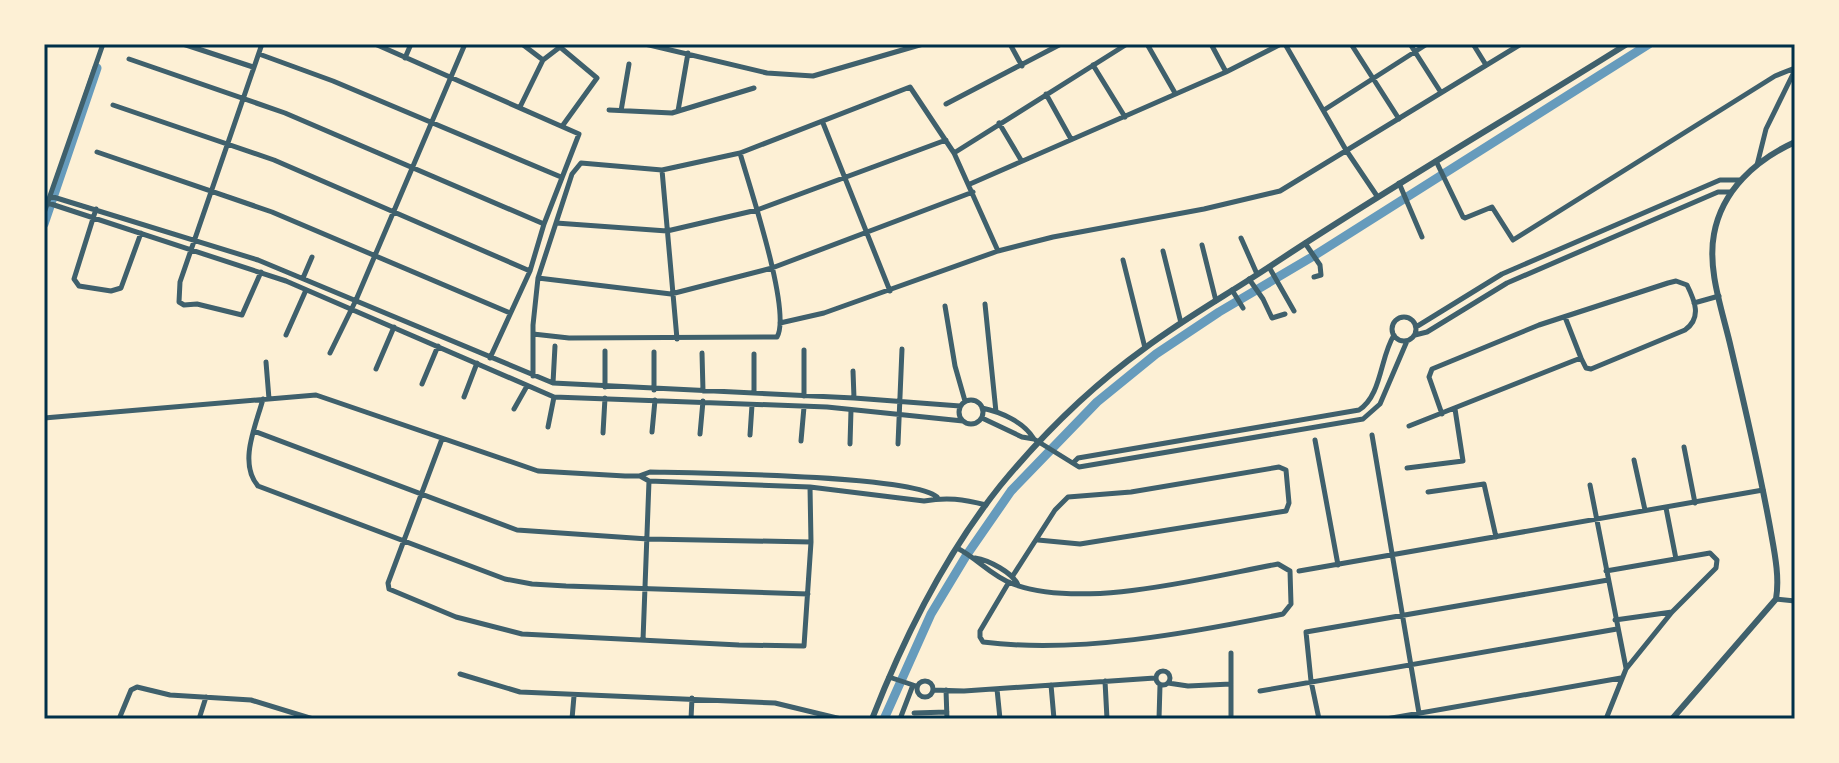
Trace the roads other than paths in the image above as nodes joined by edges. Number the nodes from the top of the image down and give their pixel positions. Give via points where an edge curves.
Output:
1 (103, 44) edge
2 (183, 44) edge
3 (262, 44) edge
4 (375, 44) edge
5 (411, 44) edge
6 (465, 44) edge
7 (522, 44) edge
8 (645, 44) edge
9 (923, 44) edge
10 (1010, 44) edge
11 (1061, 44) edge
12 (1127, 44) edge
13 (1147, 44) edge
14 (1211, 44) edge
15 (1283, 44) edge
16 (1351, 44) edge
17 (1410, 44) edge
18 (1427, 44) edge
19 (1473, 44) edge
20 (1521, 44) edge
21 (1627, 44) edge
22 (1414, 52) junction
23 (688, 53) junction
24 (259, 54) junction
25 (405, 58) junction
26 (129, 59) dead end
27 (543, 60) junction
28 (629, 64) dead end
29 (1093, 65) junction
30 (1486, 65) junction
31 (1022, 66) junction
32 (253, 67) junction
33 (1795, 69) edge
34 (1226, 72) junction
35 (451, 78) junction
36 (1373, 78) junction
37 (754, 88) dead end
38 (1440, 91) junction
39 (1175, 93) junction
40 (1046, 94) junction
41 (242, 98) junction
42 (946, 104) dead end
43 (113, 105) dead end
44 (520, 107) junction
45 (609, 110) dead end
46 (1324, 110) junction
47 (621, 111) junction
48 (678, 111) junction
49 (1125, 117) junction
50 (1399, 119) junction
51 (431, 122) junction
52 (823, 123) junction
53 (999, 123) junction
54 (563, 125) junction
55 (1071, 139) junction
56 (946, 140) junction
57 (1795, 142) edge
58 (227, 144) junction
59 (1346, 150) junction
60 (97, 152) dead end
61 (740, 153) junction
62 (954, 153) junction
63 (1021, 160) junction
64 (1436, 161) junction
65 (1757, 165) junction
66 (411, 167) junction
67 (662, 170) junction
68 (561, 177) junction
69 (844, 177) junction
70 (1740, 180) junction
71 (970, 184) junction
72 (1400, 186) junction
73 (211, 191) junction
74 (973, 192) junction
75 (1731, 192) junction
76 (1377, 196) junction
77 (52, 200) junction
78 (96, 209) junction
79 (757, 210) junction
80 (393, 211) junction
81 (44, 213) edge
82 (93, 218) junction
83 (556, 223) junction
84 (544, 224) junction
85 (667, 231) junction
86 (141, 233) junction
87 (868, 233) junction
88 (1422, 237) dead end
89 (1585, 237) junction
90 (1241, 238) dead end
91 (195, 239) junction
92 (1305, 243) junction
93 (1202, 245) dead end
94 (1589, 246) junction
95 (192, 250) junction
96 (998, 251) junction
97 (1163, 251) dead end
98 (375, 255) junction
99 (312, 257) dead end
100 (1123, 260) dead end
101 (772, 268) junction
102 (530, 271) junction
103 (1271, 271) junction
104 (261, 272) junction
105 (1257, 274) junction
106 (1502, 274) junction
107 (1314, 277) dead end
108 (303, 278) junction
109 (538, 278) junction
110 (1249, 279) junction
111 (1507, 283) junction
112 (306, 290) junction
113 (890, 291) junction
114 (1234, 293) junction
115 (671, 294) junction
116 (1719, 296) junction
117 (356, 300) junction
118 (1216, 301) junction
119 (1694, 303) junction
120 (985, 304) dead end
121 (945, 306) dead end
122 (352, 308) junction
123 (1243, 308) dead end
124 (1294, 311) dead end
125 (510, 313) junction
126 (1285, 314) dead end
127 (1565, 317) junction
128 (780, 323) junction
129 (1181, 323) junction
130 (394, 327) junction
131 (418, 327) junction
132 (1416, 327) junction
133 (533, 334) junction
134 (286, 335) dead end
135 (1394, 335) junction
136 (1415, 335) junction
137 (414, 336) junction
138 (677, 339) junction
139 (1407, 341) junction
140 (438, 346) junction
141 (555, 346) dead end
142 (1145, 348) junction
143 (902, 349) dead end
144 (804, 350) dead end
145 (605, 351) dead end
146 (654, 352) dead end
147 (330, 353) dead end
148 (702, 353) dead end
149 (754, 354) dead end
150 (490, 358) junction
151 (1581, 358) junction
152 (266, 362) dead end
153 (477, 363) junction
154 (376, 369) dead end
155 (516, 370) junction
156 (853, 371) dead end
157 (533, 376) junction
158 (512, 379) junction
159 (553, 383) junction
160 (422, 384) dead end
161 (527, 386) junction
162 (605, 387) junction
163 (654, 390) junction
164 (703, 391) junction
165 (724, 393) junction
166 (754, 393) junction
167 (804, 396) junction
168 (464, 397) dead end
169 (554, 397) junction
170 (605, 398) junction
171 (827, 398) junction
172 (854, 398) junction
173 (266, 399) junction
174 (655, 400) junction
175 (703, 401) junction
176 (901, 401) junction
177 (724, 403) junction
178 (962, 404) junction
179 (752, 405) junction
180 (804, 407) junction
181 (827, 407) junction
182 (982, 408) junction
183 (514, 409) dead end
184 (1455, 409) junction
185 (851, 410) junction
186 (996, 412) junction
187 (900, 413) junction
188 (1442, 414) junction
189 (44, 418) edge
190 (982, 418) junction
191 (963, 421) junction
192 (1409, 426) dead end
193 (548, 427) dead end
194 (254, 431) junction
195 (652, 432) dead end
196 (603, 433) dead end
197 (700, 434) dead end
198 (750, 435) dead end
199 (1372, 435) dead end
200 (442, 439) junction
201 (1315, 440) dead end
202 (801, 441) dead end
203 (1040, 442) junction
204 (850, 444) dead end
205 (898, 444) dead end
206 (1684, 447) dead end
207 (1634, 460) dead end
208 (1073, 463) junction
209 (1407, 468) dead end
210 (744, 474) junction
211 (639, 476) junction
212 (850, 480) junction
213 (649, 481) junction
214 (744, 483) junction
215 (1590, 485) dead end
216 (810, 487) junction
217 (850, 490) junction
218 (1763, 490) junction
219 (1428, 492) dead end
220 (420, 493) junction
221 (937, 497) junction
222 (1695, 503) junction
223 (986, 505) junction
224 (1666, 508) junction
225 (1645, 510) junction
226 (1596, 517) junction
227 (1496, 537) junction
228 (648, 539) junction
229 (1038, 540) junction
230 (404, 542) junction
231 (811, 542) junction
232 (960, 550) junction
233 (1391, 555) junction
234 (1676, 559) junction
235 (1338, 565) junction
236 (1299, 571) dead end
237 (1606, 571) junction
238 (1010, 580) junction
239 (1608, 580) junction
240 (645, 590) junction
241 (808, 594) junction
242 (1776, 599) junction
243 (1795, 601) edge
244 (1672, 612) junction
245 (1402, 616) junction
246 (1615, 620) junction
247 (1617, 629) junction
248 (643, 640) junction
249 (1231, 653) dead end
250 (1411, 664) junction
251 (1626, 669) junction
252 (460, 674) dead end
253 (890, 677) junction
254 (1155, 678) junction
255 (1622, 678) junction
256 (1105, 681) junction
257 (1311, 681) junction
258 (1168, 683) junction
259 (1231, 684) junction
260 (913, 685) junction
261 (1051, 685) junction
262 (1160, 685) junction
263 (997, 689) junction
264 (933, 690) junction
265 (946, 690) junction
266 (1260, 691) dead end
267 (574, 696) junction
268 (206, 697) junction
269 (692, 698) junction
270 (914, 713) dead end
271 (947, 715) edge
272 (1420, 716) edge
273 (119, 719) edge
274 (199, 719) edge
275 (313, 719) edge
276 (572, 719) edge
277 (691, 719) edge
278 (841, 719) edge
279 (872, 719) edge
280 (900, 719) edge
281 (1000, 719) edge
282 (1054, 719) edge
283 (1107, 719) edge
284 (1159, 719) edge
285 (1231, 719) edge
286 (1319, 719) edge
287 (1386, 719) edge
288 (1606, 719) edge
289 (1672, 719) edge

1 - 77 street
2 - 32 street
3 - 24 street
4 - 25 street
5 - 25 street
6 - 35 street
7 - 27 street
8 - 23 street
9 - 23 street via 813,76 767,73
10 - 31 street
11 - 31 street
12 - 29 street
13 - 39 street
14 - 34 street
15 - 34 street
15 - 46 street
16 - 36 street
17 - 22 street
18 - 22 street
19 - 30 street
20 - 30 street
21 - 64 street
22 - 36 street
22 - 38 street
23 - 48 street
24 - 32 street
24 - 51 street
25 - 35 street
26 - 41 street
27 - 44 street
27 - 54 street via 560,47 597,78
28 - 47 street
29 - 40 street
29 - 49 street
30 - 38 street
31 - 42 street
32 - 41 street
33 - 64 street via 1775,76 1513,240 1492,207 1465,218
33 - 65 street via 1766,129
34 - 39 street
35 - 44 street
35 - 51 street
36 - 46 street
36 - 50 street
37 - 48 street
38 - 50 street
39 - 49 street
40 - 53 street
40 - 55 street
41 - 58 street
41 - 66 street
43 - 58 street
44 - 54 street
45 - 47 street
46 - 59 street
47 - 48 street
49 - 55 street
50 - 59 street
51 - 66 street
51 - 68 street
52 - 56 street via 910,87
52 - 61 street
52 - 69 street
53 - 62 street
53 - 63 street
54 - 68 street via 579,134
55 - 63 street
56 - 62 street
56 - 69 street
57 - 65 street
58 - 73 street
58 - 80 street
59 - 76 street
59 - 96 street via 1280,191
60 - 73 street
61 - 67 street
61 - 79 street
62 - 71 street
63 - 71 street
64 - 72 street
65 - 70 street
66 - 80 street
66 - 84 street
67 - 83 street via 578,164
67 - 85 street
68 - 84 street
69 - 79 street
69 - 87 street
70 - 75 street
70 - 89 street via 1720,180
71 - 74 street
72 - 76 street
72 - 88 street
73 - 91 street
73 - 98 street
74 - 87 street
74 - 96 street
75 - 94 street via 1718,192
75 - 116 street via 1714,233
76 - 92 street
77 - 78 street
77 - 81 street
77 - 82 street
78 - 82 street
78 - 91 street
79 - 85 street
79 - 101 street
80 - 98 street
80 - 102 street
82 - 86 street
82 - 86 street via 74,279 79,286 121,288
83 - 85 street
83 - 109 street
84 - 102 street
85 - 115 street
86 - 95 street
87 - 101 street
87 - 113 street
89 - 94 street
89 - 106 street
90 - 105 street
91 - 95 street
91 - 108 street
92 - 103 street
92 - 107 street via 1322,273
93 - 118 street
94 - 111 street
95 - 104 street
95 - 104 street via 178,292 184,305 242,315
96 - 113 street
97 - 129 street
98 - 117 street
98 - 125 street
99 - 108 street
100 - 142 street
101 - 115 street
101 - 128 street
102 - 125 street
103 - 105 street
103 - 124 street
104 - 112 street
105 - 110 street
106 - 111 street
106 - 132 street
108 - 117 street
109 - 115 street
109 - 133 street
110 - 114 street
110 - 126 street via 1272,318
111 - 136 street
112 - 122 street
112 - 134 street
113 - 128 street
114 - 118 street
114 - 123 street
115 - 138 street
116 - 119 street
116 - 218 street
117 - 122 street
117 - 131 street
118 - 129 street
119 - 127 street via 1687,285 1671,282
119 - 151 street via 1696,318 1685,330 1591,369
120 - 186 street
121 - 178 street
122 - 130 street
122 - 147 street
125 - 150 street
127 - 151 street
127 - 188 street via 1432,369 1429,377
128 - 138 street via 777,337
129 - 142 street
130 - 137 street
130 - 154 street
131 - 137 street
131 - 150 street
132 - 135 street via 1410,319 1399,318
132 - 136 street
133 - 138 street
133 - 157 street
135 - 139 street
135 - 208 street via 1371,399 1359,410 1078,458
136 - 139 street
137 - 140 street
139 - 208 street via 1380,404 1363,419 1087,467
140 - 153 street
140 - 160 street
141 - 159 street
142 - 203 street
143 - 176 street
144 - 167 street
145 - 162 street
146 - 163 street
148 - 164 street
149 - 166 street
150 - 155 street
151 - 184 street
152 - 173 street
153 - 158 street
153 - 168 street
155 - 157 street
155 - 158 street
156 - 172 street
157 - 159 street
158 - 161 street
159 - 162 street
161 - 169 street
161 - 183 street
162 - 163 street
163 - 164 street
164 - 165 street
165 - 166 street
165 - 177 street
166 - 167 street
167 - 171 street
169 - 170 street
169 - 193 street
170 - 174 street
170 - 196 street
171 - 172 street
171 - 181 street
172 - 176 street
173 - 189 street
173 - 194 street
173 - 200 street via 324,397
174 - 175 street
174 - 195 street
175 - 177 street
175 - 197 street
176 - 178 street
176 - 187 street
177 - 179 street
178 - 182 street via 976,402
178 - 191 street
179 - 180 street
179 - 198 street
180 - 181 street
180 - 202 street
181 - 185 street
182 - 186 street
182 - 190 street
184 - 188 street
184 - 209 street via 1463,461
185 - 187 street
185 - 204 street
186 - 203 street
187 - 191 street
187 - 205 street
188 - 192 street
190 - 191 street via 970,425
190 - 203 street
194 - 220 street
194 - 230 street via 250,470 258,486
199 - 233 street
200 - 211 street via 538,471
200 - 220 street
201 - 235 street
203 - 208 street
203 - 223 street
206 - 222 street
207 - 225 street
210 - 211 street
210 - 212 street
210 - 214 street
211 - 213 street
212 - 217 street
212 - 221 street
213 - 214 street
213 - 228 street
214 - 216 street
215 - 226 street
216 - 217 street
216 - 231 street
217 - 221 street via 924,501
218 - 222 street
218 - 242 street
219 - 227 street via 1484,484
220 - 228 street via 517,530
220 - 230 street
221 - 223 street
222 - 224 street
223 - 232 street
224 - 225 street
224 - 234 street
225 - 226 street
226 - 227 street
226 - 237 street
227 - 233 street
228 - 231 street
228 - 240 street
229 - 229 street via 1068,497 1286,470 1286,511 1080,544
229 - 238 street
230 - 240 street via 519,583
230 - 248 street via 388,583 395,593 456,617 522,634
231 - 241 street
232 - 238 street
232 - 253 street via 923,606
233 - 235 street
233 - 245 street
234 - 237 street
234 - 244 street via 1711,553 1717,562
235 - 236 street
237 - 239 street
238 - 238 street via 1049,593 1087,594 1278,564 1290,571 1291,604 1283,614 1130,640 983,642 980,631
239 - 245 street
239 - 246 street
240 - 241 street
240 - 248 street
241 - 248 street via 804,646
242 - 243 street
242 - 289 street
244 - 246 street
244 - 251 street
245 - 250 street
245 - 257 street via 1305,632
246 - 247 street
247 - 250 street
247 - 251 street
249 - 259 street
250 - 257 street
250 - 272 street
251 - 255 street
252 - 267 street via 520,692
253 - 260 street
253 - 279 street
254 - 256 street
254 - 258 street via 1165,671
254 - 262 street
255 - 272 street
255 - 288 street
256 - 261 street
256 - 283 street
257 - 266 street
257 - 286 street
258 - 259 street
258 - 262 street
259 - 285 street
260 - 264 street via 924,681
260 - 264 street via 923,697
260 - 280 street
261 - 263 street
261 - 282 street
262 - 284 street
263 - 265 street
263 - 281 street
264 - 265 street
265 - 271 street
267 - 269 street
267 - 276 street
268 - 273 street via 135,687
268 - 274 street
268 - 275 street via 251,700
269 - 277 street
269 - 278 street via 775,703
270 - 271 street
272 - 287 street

